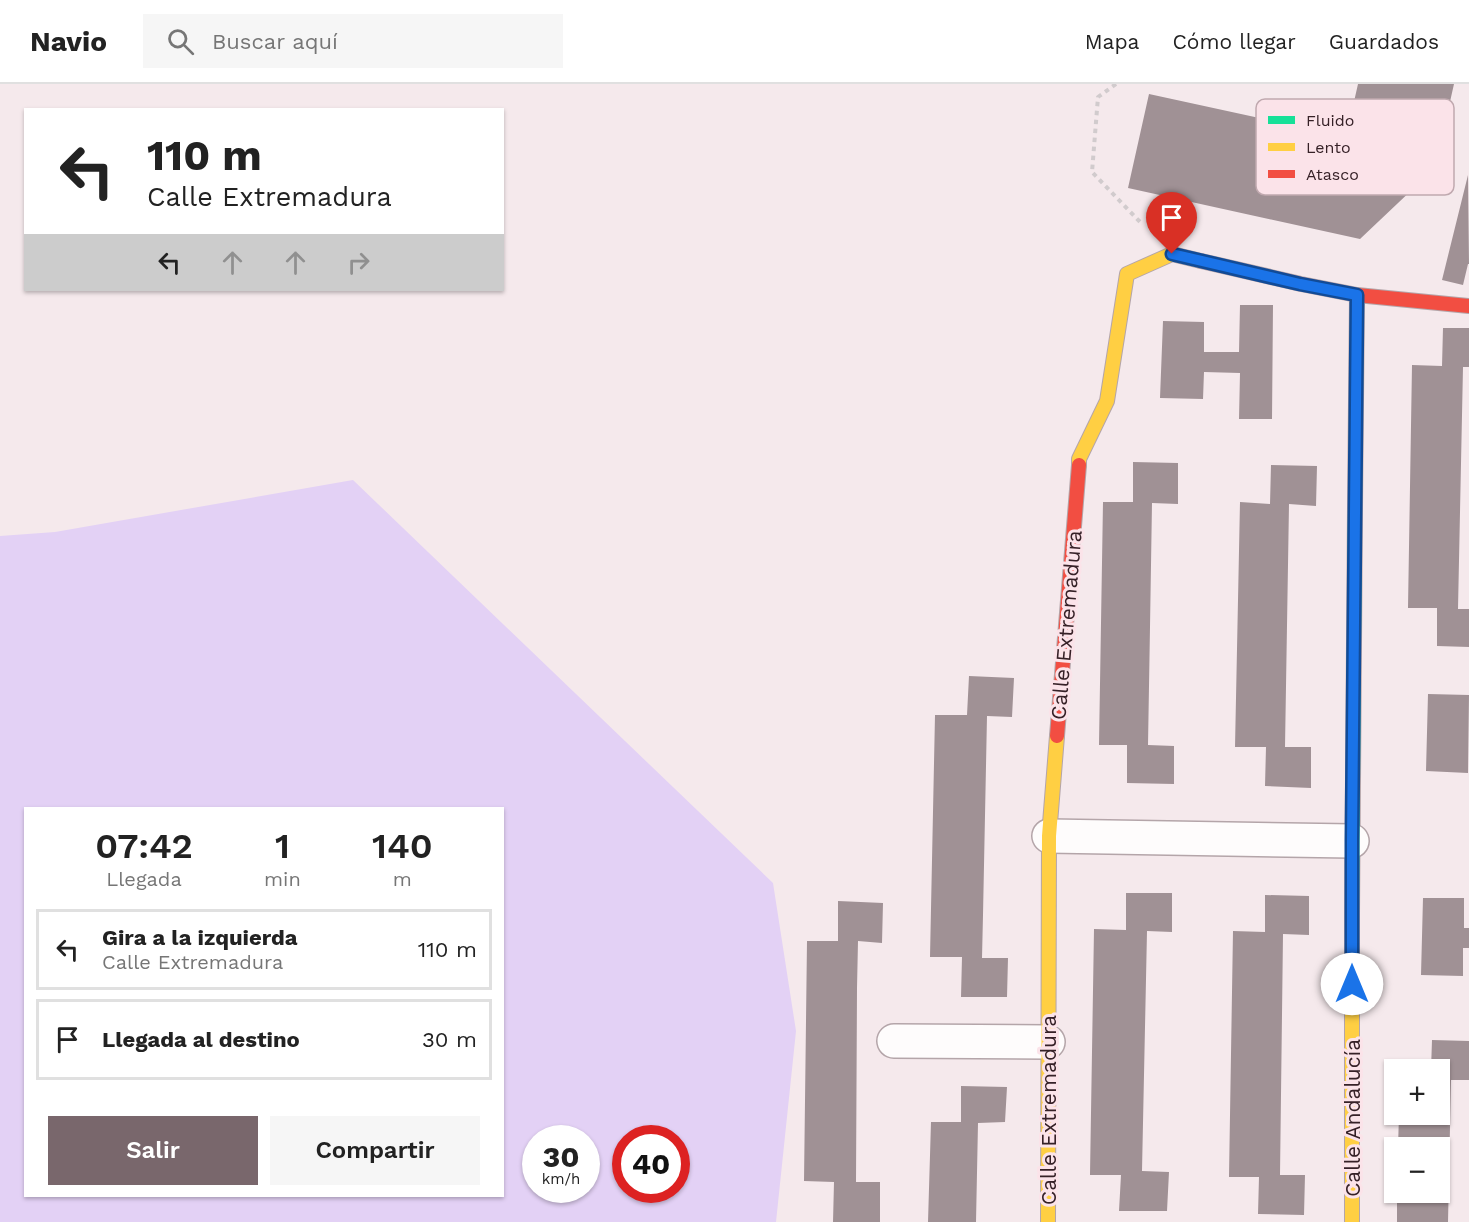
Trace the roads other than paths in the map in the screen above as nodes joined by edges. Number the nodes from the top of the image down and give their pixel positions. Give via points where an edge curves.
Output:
1 (1357, 295) junction
2 (1469, 306) edge
3 (1049, 836) junction
4 (1352, 841) junction
5 (894, 1041) dead end
6 (1048, 1042) junction
7 (1048, 1222) edge
8 (1352, 1222) edge

1 - 2 street
1 - 3 street, Calle Extremadura via 1172,254 1127,274 1107,401 1079,459
1 - 4 street, Calle Andalucía
3 - 4 street
3 - 6 street, Calle Extremadura
4 - 8 street, Calle Andalucía
5 - 6 street
6 - 7 street, Calle Extremadura

